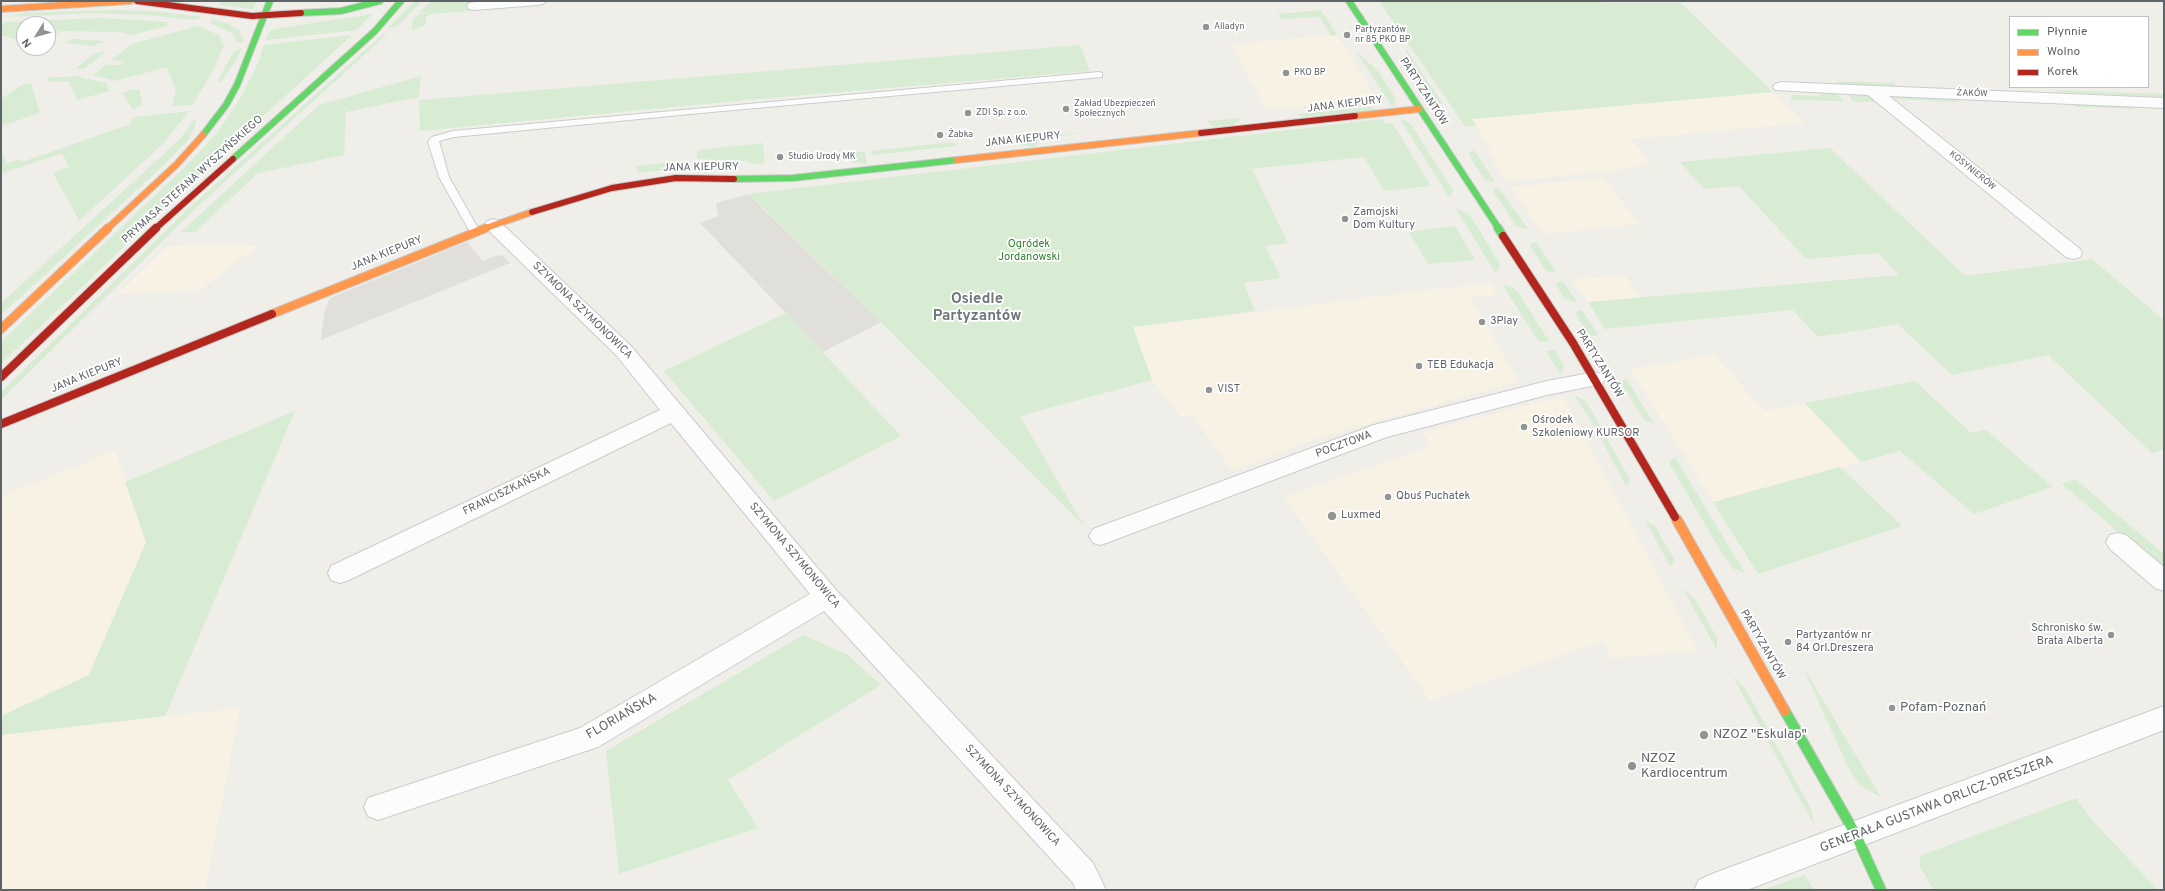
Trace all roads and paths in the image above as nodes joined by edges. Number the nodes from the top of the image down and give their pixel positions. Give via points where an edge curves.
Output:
1 (130, 1) edge
2 (137, 1) edge
3 (270, 1) edge
4 (380, 1) edge
5 (401, 1) edge
6 (538, 1) edge
7 (1349, 1) edge
8 (474, 6) dead end
9 (1, 9) edge
10 (266, 15) junction
11 (1100, 75) dead end
12 (1781, 87) dead end
13 (1871, 90) junction
14 (2164, 103) edge
15 (1419, 109) junction
16 (484, 229) junction
17 (2073, 253) dead end
18 (1, 329) edge
19 (1, 377) edge
20 (1595, 379) junction
21 (674, 412) junction
22 (1, 424) edge
23 (1101, 536) dead end
24 (2118, 542) dead end
25 (340, 573) dead end
26 (2164, 581) edge
27 (827, 597) junction
28 (2164, 718) edge
29 (378, 807) dead end
30 (1856, 835) junction
31 (1886, 878) dead end
32 (1091, 890) edge
33 (1709, 890) edge
34 (1881, 890) edge

1 - 9 street
2 - 10 street via 236,14
3 - 10 street, PRYMASA STEFANA WYSZYŃSKIEGO
4 - 10 street via 341,11
5 - 19 street, PRYMASA STEFANA WYSZYŃSKIEGO via 374,31 155,229
6 - 8 street
7 - 15 street, PARTYZANTÓW
10 - 18 street, PRYMASA STEFANA WYSZYŃSKIEGO via 226,105 196,144
11 - 16 lane via 711,109 453,134 435,139 433,142 444,177
12 - 13 street, ŻAKÓW
13 - 14 street, ŻAKÓW
13 - 17 street, KOSYNIERÓW
15 - 16 street, JANA KIEPURY via 838,171 793,178 676,178 581,196
15 - 20 street, PARTYZANTÓW
16 - 21 street, SZYMONA SZYMONOWICA via 624,351
16 - 22 street, JANA KIEPURY
20 - 23 street, POCZTOWA via 1540,389 1382,431
20 - 30 street, PARTYZANTÓW
21 - 25 street, FRANCISZKAŃSKA
21 - 27 street, SZYMONA SZYMONOWICA
24 - 26 street
27 - 29 street, FLORIAŃSKA via 588,738
27 - 32 street, SZYMONA SZYMONOWICA via 1083,873
28 - 30 street, GENERAŁA GUSTAWA ORLICZ-DRESZERA
30 - 31 street, PARTYZANTÓW
30 - 33 street, GENERAŁA GUSTAWA ORLICZ-DRESZERA
30 - 34 street, PARTYZANTÓW

